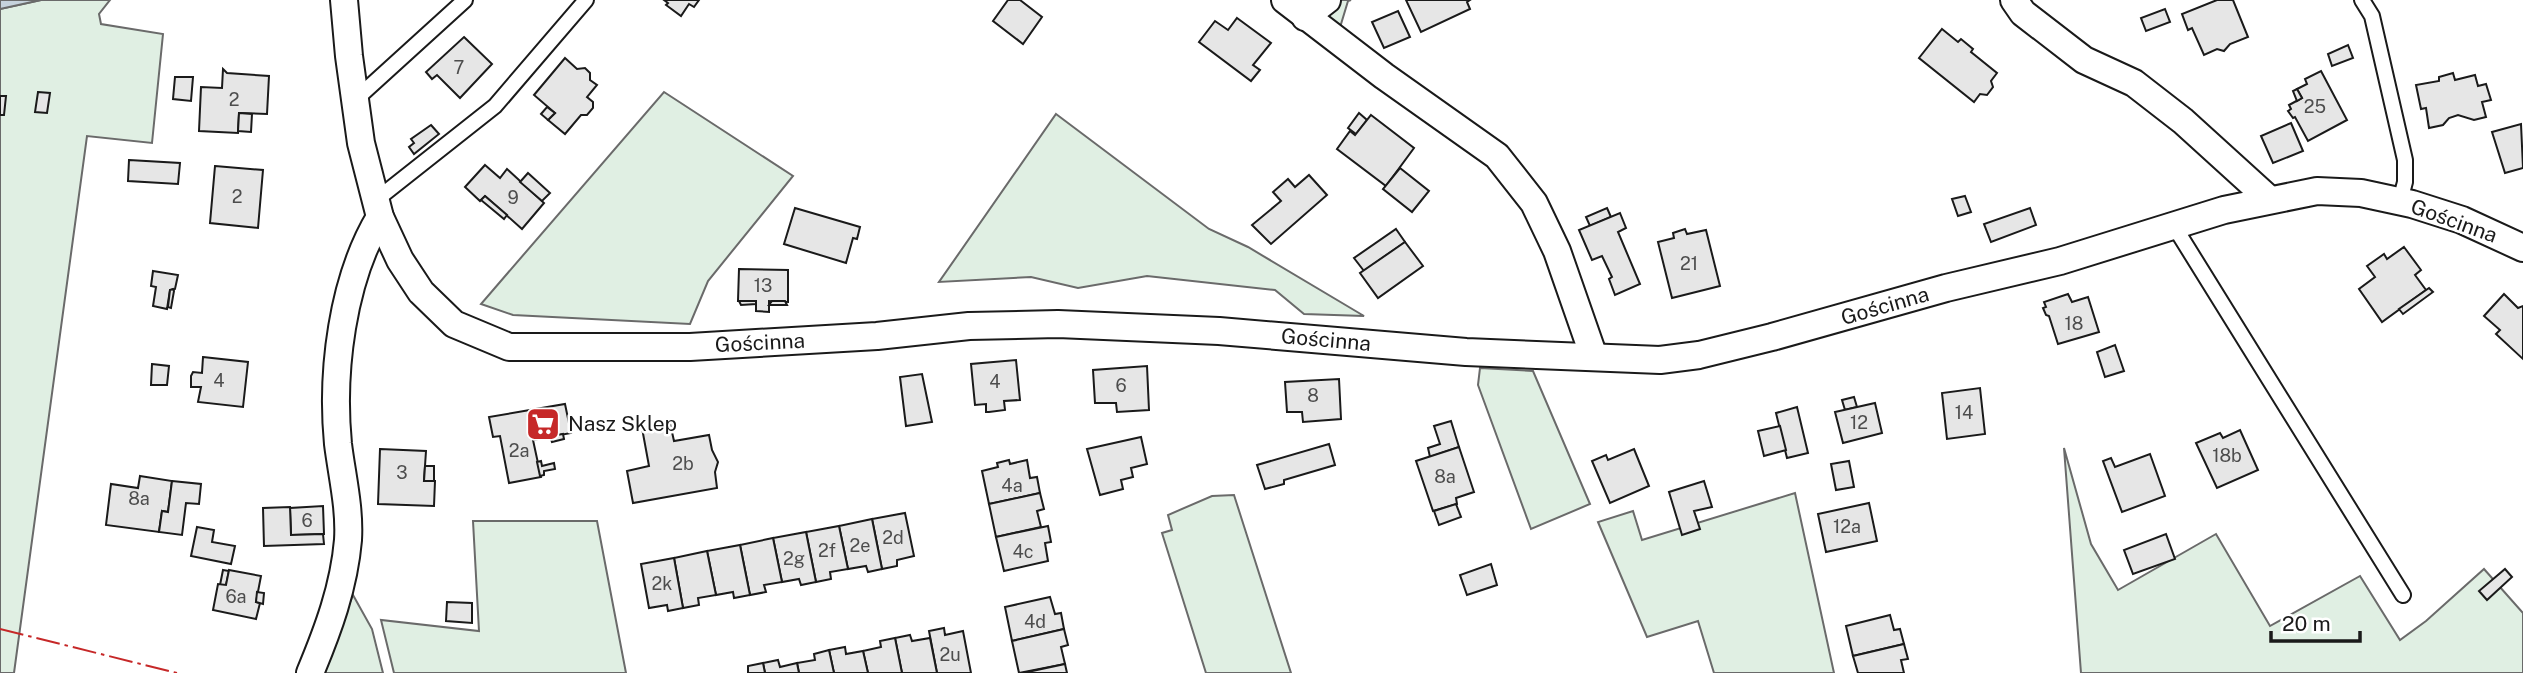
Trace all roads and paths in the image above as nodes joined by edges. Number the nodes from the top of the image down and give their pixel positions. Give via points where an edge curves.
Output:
1 (344, 0) edge
2 (465, 0) edge
3 (586, 0) edge
4 (1327, 0) edge
5 (2014, 0) edge
6 (2362, 0) edge
7 (1295, 8) edge
8 (355, 100) junction
9 (2270, 200) junction
10 (2400, 201) junction
11 (378, 208) junction
12 (2174, 226) junction
13 (2523, 248) edge
14 (1594, 358) junction
15 (2403, 595) dead end
16 (310, 673) edge

1 - 8 street, Gościnna
2 - 8 lane
3 - 11 lane via 495,106
4 - 7 street
5 - 9 street via 2023,13 2084,60 2134,83 2183,121
6 - 10 lane via 2372,16 2405,160
7 - 14 street via 1497,156 1535,203
8 - 11 street, Gościnna
9 - 10 street, Gościnna via 2317,191
9 - 12 street, Gościnna
10 - 13 street, Gościnna via 2462,220
11 - 14 street, Gościnna via 400,260 421,292 454,324 509,346 690,347 877,337 968,326 1058,324
11 - 16 street via 352,283 340,347 335,404 348,538 337,602
12 - 14 street, Gościnna via 2060,261 1699,355 1660,360
12 - 15 lane

